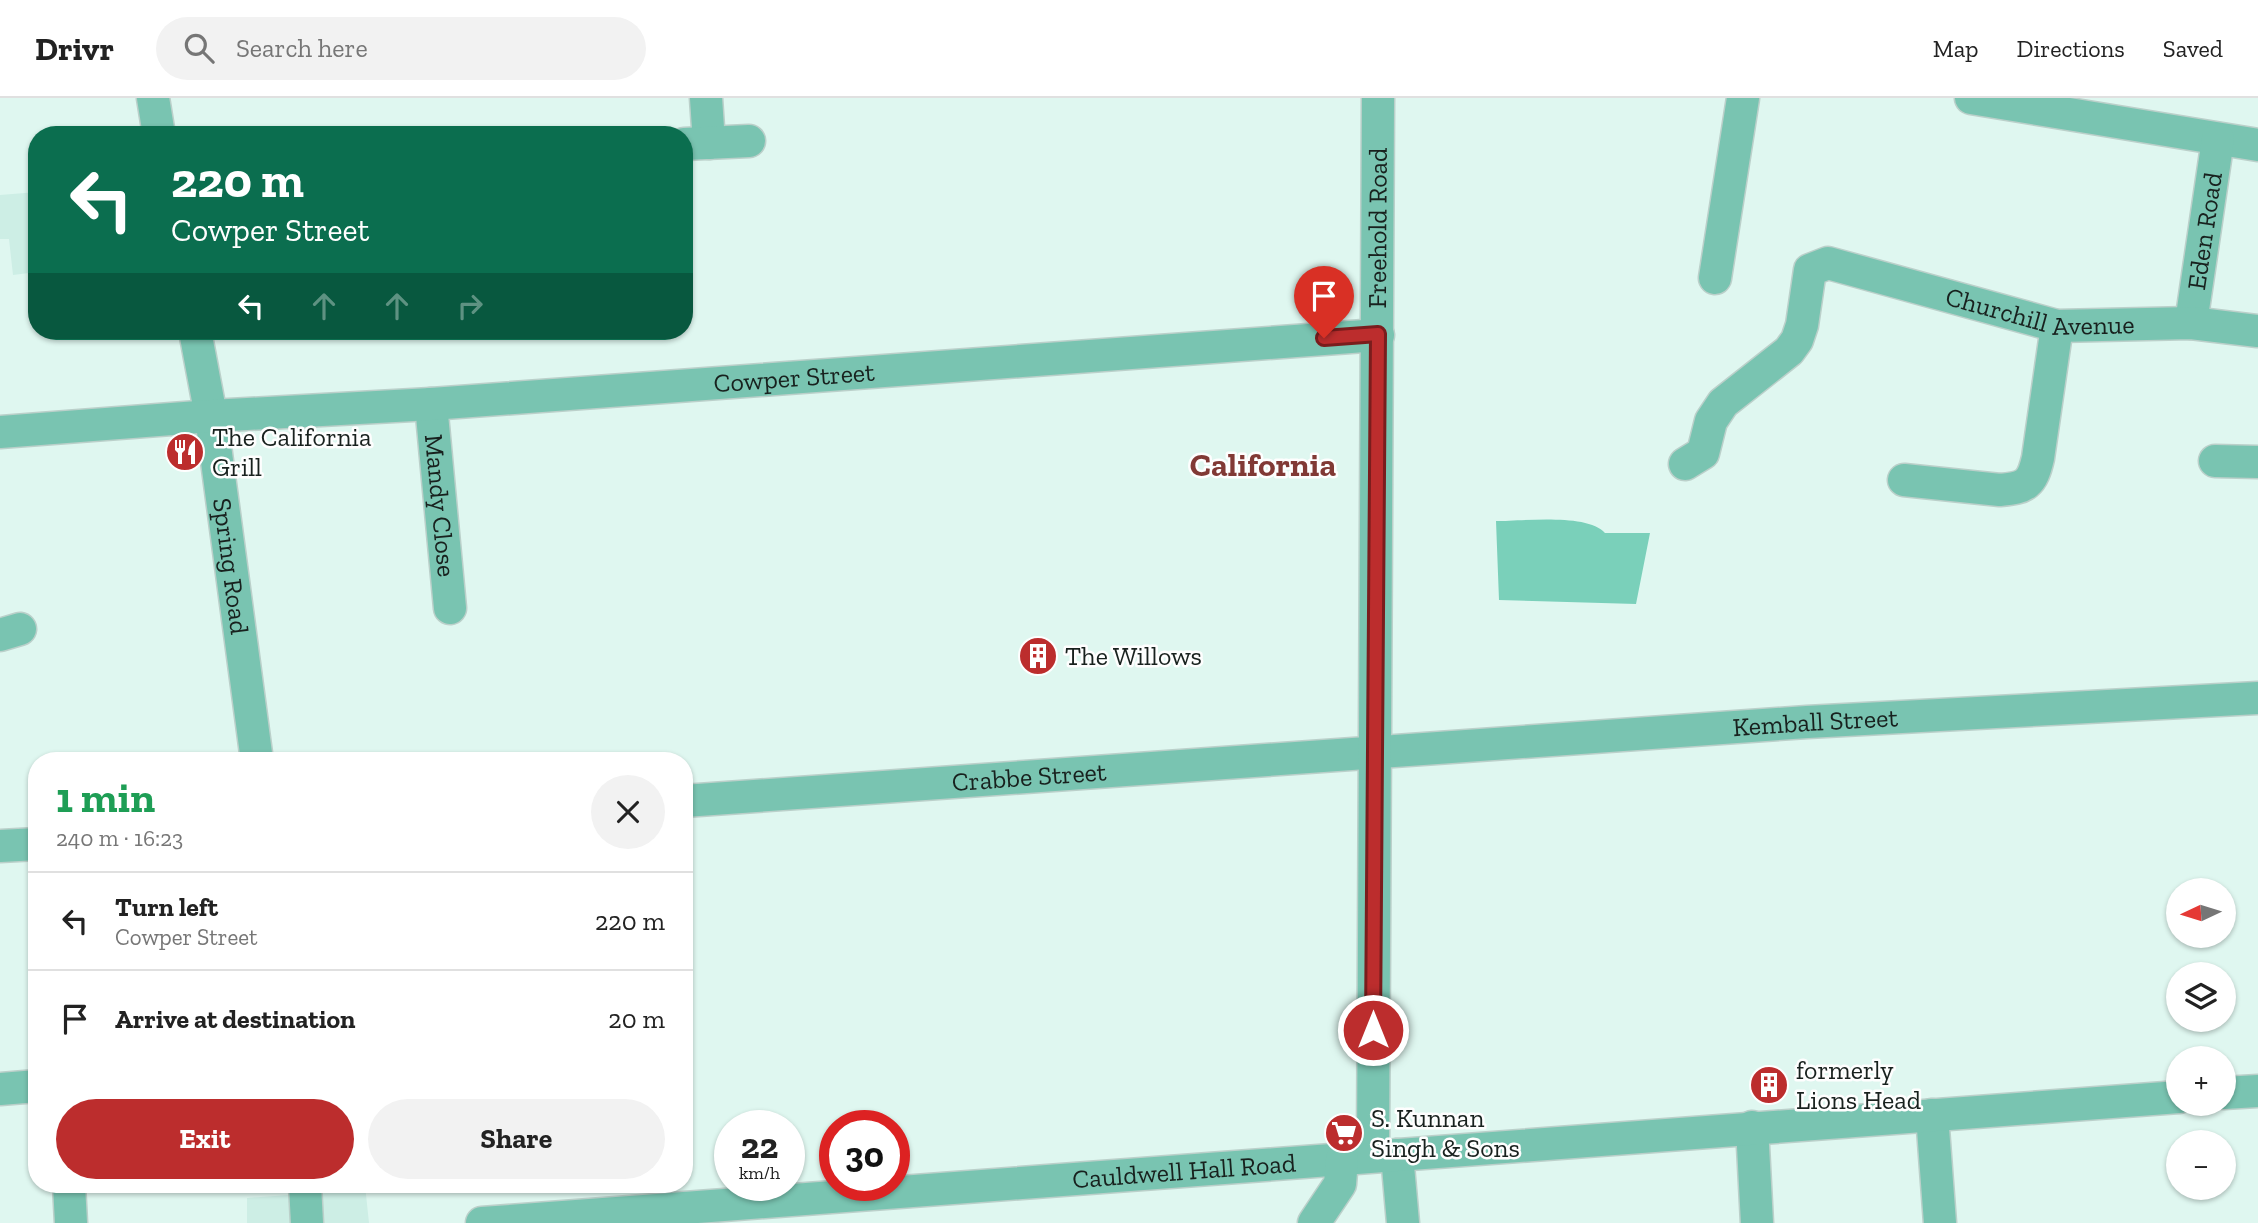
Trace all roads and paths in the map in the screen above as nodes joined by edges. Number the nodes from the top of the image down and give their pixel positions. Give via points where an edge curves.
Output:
1 (153, 98) edge
2 (706, 98) edge
3 (1378, 98) edge
4 (1743, 98) edge
5 (1971, 98) edge
6 (158, 126) edge
7 (2218, 138) junction
8 (749, 141) dead end
9 (696, 143) edge
10 (2258, 145) edge
11 (1715, 278) dead end
12 (2191, 323) junction
13 (2057, 326) junction
14 (2258, 331) edge
15 (1378, 334) junction
16 (197, 340) edge
17 (430, 404) junction
18 (211, 416) junction
19 (0, 432) edge
20 (1704, 457) dead end
21 (2215, 461) dead end
22 (2258, 461) edge
23 (1904, 480) dead end
24 (450, 608) dead end
25 (2258, 698) edge
26 (256, 752) edge
27 (1374, 752) junction
28 (693, 800) edge
29 (28, 844) edge
30 (0, 846) edge
31 (28, 1087) edge
32 (0, 1089) edge
33 (2258, 1091) edge
34 (2236, 1092) edge
35 (2166, 1098) edge
36 (1932, 1115) junction
37 (1752, 1127) junction
38 (1385, 1155) junction
39 (1342, 1159) junction
40 (69, 1193) edge
41 (305, 1193) edge
42 (841, 1209) edge
43 (577, 1220) edge
44 (71, 1223) edge
45 (307, 1223) edge
46 (482, 1223) edge
47 (1314, 1223) edge
48 (1403, 1223) edge
49 (1756, 1223) edge
50 (1940, 1223) edge

1 - 6 street
2 - 9 street
3 - 15 street, Freehold Road
4 - 11 street
5 - 7 street
7 - 10 street
7 - 12 street, Eden Road
8 - 9 street
12 - 13 street, Churchill Avenue
12 - 14 street, Churchill Avenue
13 - 20 street, Churchill Avenue via 1828,263 1810,270 1797,340 1723,404 1711,421
13 - 23 street via 2038,458 2028,484 2000,490
15 - 17 street, Cowper Street
15 - 27 street, Freehold Road
16 - 18 street, Spring Road
17 - 18 street, Cowper Street
17 - 24 street, Mandy Close
18 - 19 street, Cowper Street
18 - 26 street, Spring Road
21 - 22 street
25 - 27 street, Kemball Street
27 - 28 street, Crabbe Street
27 - 38 street, Freehold Road
29 - 30 street
31 - 32 street
33 - 34 street
35 - 36 street, Cauldwell Hall Road
36 - 37 street, Cauldwell Hall Road
36 - 50 street
37 - 38 street, Cauldwell Hall Road
37 - 49 street
38 - 39 street, Cauldwell Hall Road
38 - 48 street, Freehold Road
39 - 42 street, Cauldwell Hall Road
39 - 47 street via 1340,1184
40 - 44 street
41 - 45 street
42 - 43 street, Cauldwell Hall Road
43 - 46 street, Cauldwell Hall Road

